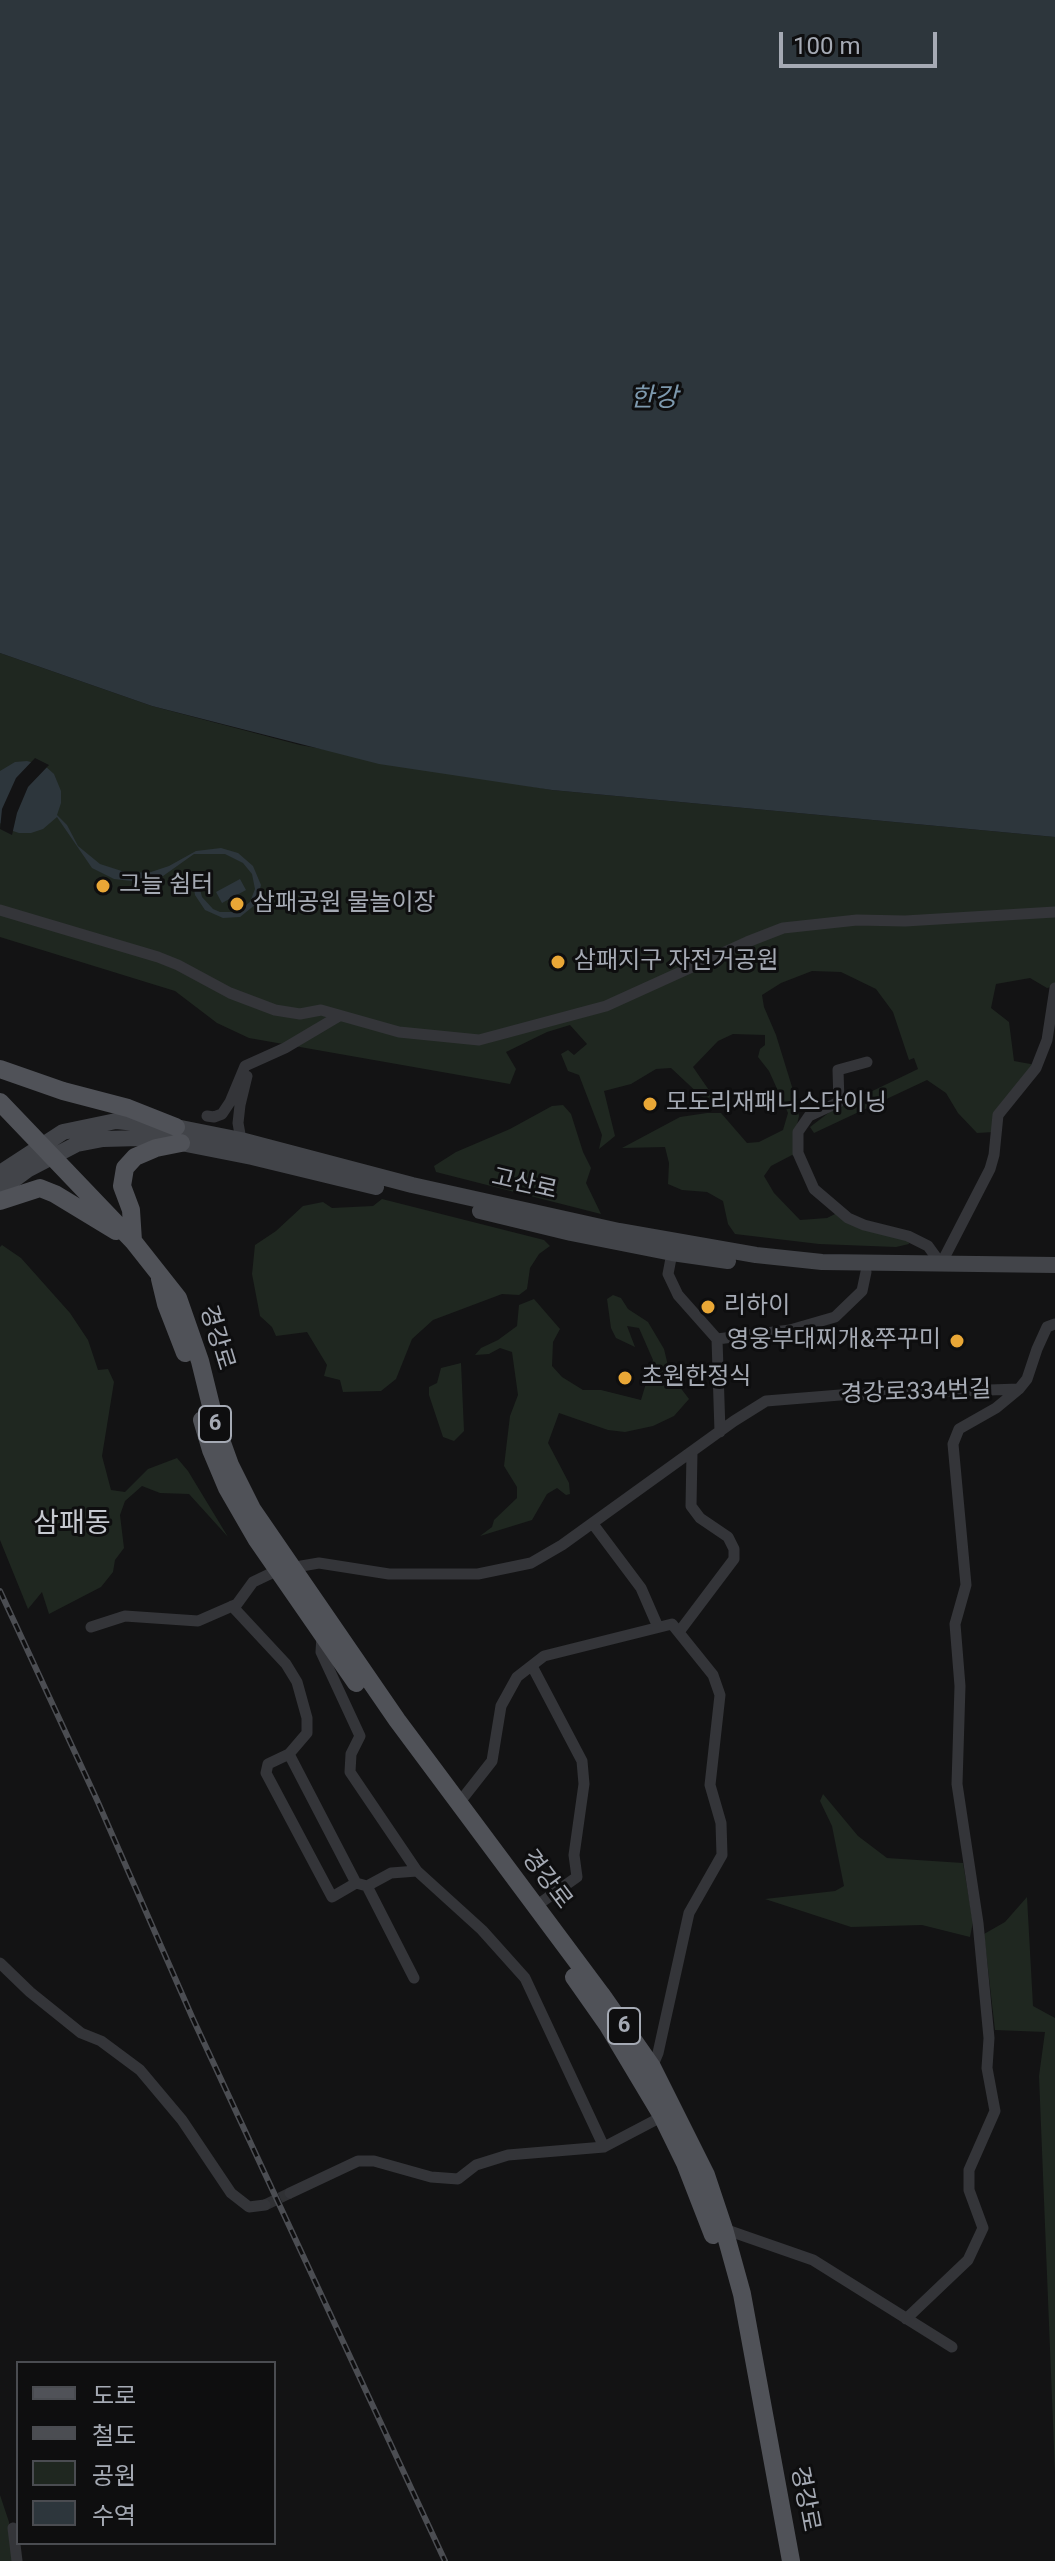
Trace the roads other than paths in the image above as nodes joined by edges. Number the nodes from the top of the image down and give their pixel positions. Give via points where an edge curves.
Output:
1 (0, 910) edge
2 (1055, 912) edge
3 (1055, 988) edge
4 (339, 1016) junction
5 (285, 1048) junction
6 (867, 1062) dead end
7 (0, 1069) edge
8 (0, 1102) edge
9 (207, 1116) dead end
10 (179, 1135) junction
11 (241, 1140) junction
12 (47, 1151) junction
13 (0, 1173) edge
14 (0, 1190) edge
15 (0, 1201) edge
16 (133, 1241) junction
17 (672, 1253) junction
18 (941, 1264) junction
19 (1055, 1265) edge
20 (866, 1272) junction
21 (1055, 1274) edge
22 (1055, 1324) edge
23 (717, 1339) junction
24 (1019, 1389) junction
25 (720, 1432) junction
26 (692, 1453) junction
27 (593, 1524) junction
28 (284, 1569) junction
29 (232, 1606) junction
30 (91, 1627) dead end
31 (658, 1627) junction
32 (679, 1632) junction
33 (322, 1634) junction
34 (532, 1666) junction
35 (289, 1754) junction
36 (459, 1803) junction
37 (417, 1871) junction
38 (361, 1885) junction
39 (536, 1906) junction
40 (0, 1963) edge
41 (414, 1978) dead end
42 (652, 2067) junction
43 (668, 2113) junction
44 (604, 2147) junction
45 (290, 2193) tunnel mouth
46 (265, 2205) dead end
47 (724, 2229) junction
48 (906, 2319) junction
49 (952, 2347) dead end
50 (13, 2528) dead end
51 (17, 2561) edge
52 (780, 2561) edge
53 (791, 2561) edge

1 - 4 street via 158,957 275,1010 321,1010
2 - 4 street via 783,928 606,1006 479,1040 399,1032
3 - 18 street via 1047,1040 1036,1068 998,1115 990,1169
4 - 5 street
5 - 9 street via 245,1066 222,1114
5 - 11 street via 252,1069 244,1081
6 - 18 street via 838,1070 839,1102 809,1116 798,1132 798,1153 814,1189 848,1218 908,1236 928,1246
7 - 10 main road via 128,1108
8 - 12 main road, 경강로 / 6
10 - 11 street, 고산로
10 - 12 street, 고산로 via 103,1139
10 - 16 main road via 135,1157 125,1168 122,1186 131,1210
10 - 17 street, 고산로 via 252,1157
11 - 18 street, 고산로 via 619,1231 822,1262
12 - 13 street, 고산로
12 - 14 street, 고산로
12 - 16 main road, 경강로 / 6
15 - 16 main road via 40,1188
16 - 28 main road, 경강로 / 6 via 158,1272 227,1488
17 - 20 street, 고산로
17 - 23 street via 668,1274 678,1295
18 - 19 street, 고산로
20 - 21 street, 고산로
20 - 23 street via 862,1291 835,1317 790,1330
22 - 24 street via 1047,1327
23 - 25 street
24 - 25 street, 경강로334번길 via 766,1401
24 - 48 street, 경강로334번길 via 959,1429 953,1444 966,1585 955,1624 960,1686 957,1784 978,1923 987,2068 995,2111 969,2170 969,2190 983,2228 968,2260
25 - 26 street, 경강로334번길
26 - 27 street, 경강로334번길
26 - 32 street via 691,1506 728,1537 734,1559
27 - 28 street, 경강로334번길 via 531,1563 478,1574 389,1574 319,1563
27 - 31 street via 641,1588
28 - 29 street via 253,1582
28 - 33 main road, 경강로 / 6
28 - 36 main road, 경강로 / 6
29 - 30 street via 198,1621 125,1616
29 - 35 street via 297,1682 307,1733
31 - 32 street via 672,1624
31 - 34 street via 544,1656
32 - 42 street via 713,1675 720,1695 710,1785 721,1823 722,1855 689,1913
33 - 37 street via 321,1652 360,1736 350,1772
33 - 43 main road, 경강로 / 6 via 559,1955
34 - 36 street via 517,1677 501,1706 492,1761
34 - 39 street via 582,1761 584,1784 574,1855 577,1877
35 - 38 street
35 - 38 street via 268,1764 266,1773 332,1897
36 - 39 main road, 경강로 / 6
37 - 38 street via 391,1873
37 - 44 street via 525,1978
38 - 41 street
39 - 42 main road, 경강로 / 6
40 - 46 street via 81,2033 140,2070 182,2120 231,2193 249,2207
42 - 43 main road, 경강로 / 6
43 - 44 street
43 - 47 main road, 경강로 / 6 via 706,2175
43 - 52 main road, 경강로 / 6 via 727,2280
44 - 45 street via 508,2155 476,2165 458,2179 358,2161
47 - 48 street via 813,2260
47 - 53 main road, 경강로 / 6 via 742,2294
48 - 49 street
50 - 51 street

